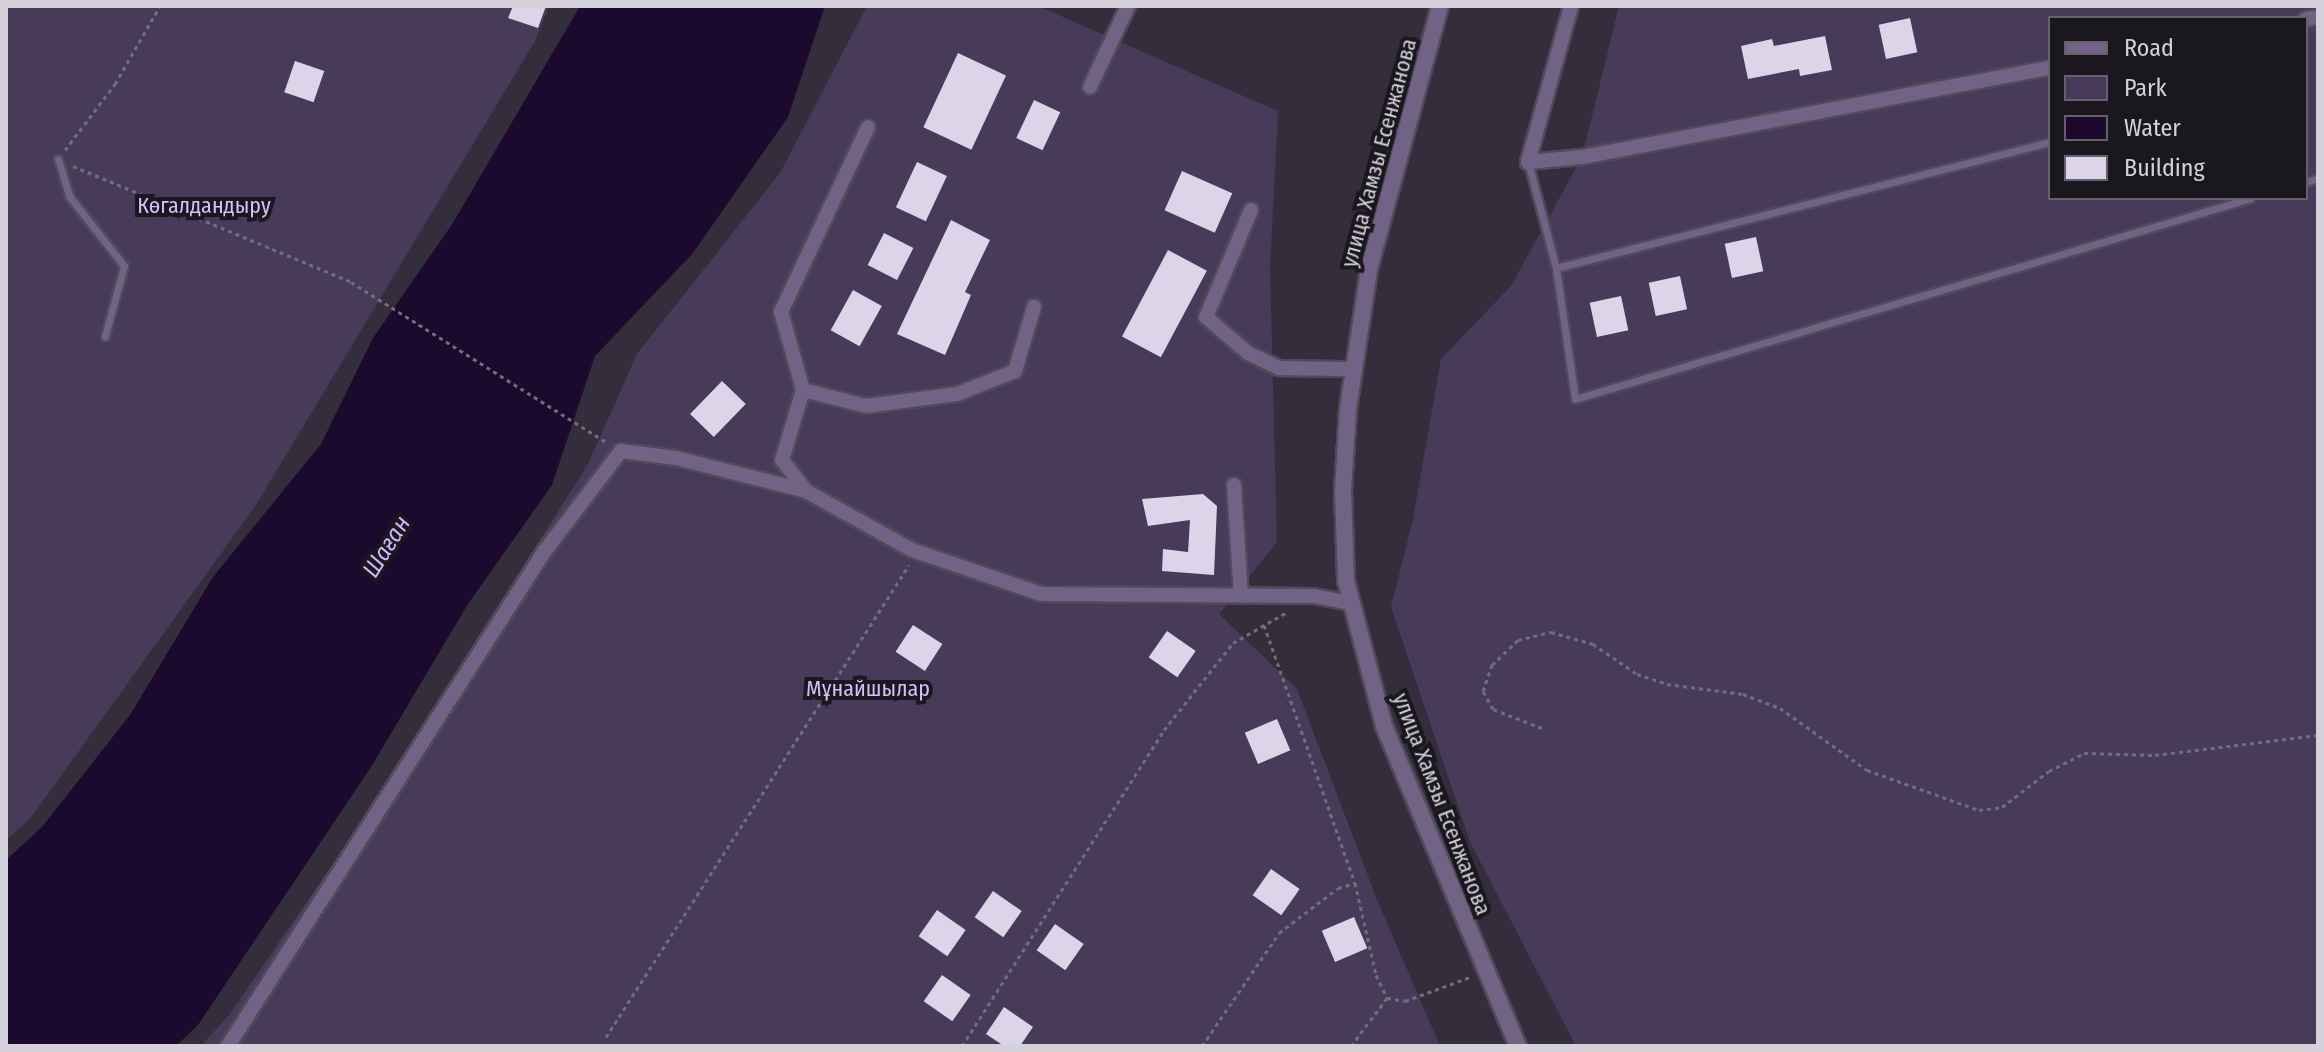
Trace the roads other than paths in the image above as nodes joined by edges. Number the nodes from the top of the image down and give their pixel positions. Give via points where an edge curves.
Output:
1 (1128, 6) edge
2 (1440, 6) edge
3 (1571, 6) edge
4 (2048, 68) edge
5 (1090, 87) dead end
6 (868, 127) dead end
7 (2048, 143) edge
8 (58, 159) road end
9 (1528, 162) junction
10 (2244, 200) edge
11 (1251, 210) dead end
12 (1556, 268) junction
13 (1034, 307) dead end
14 (105, 336) dead end
15 (1354, 369) junction
16 (803, 390) junction
17 (1234, 485) dead end
18 (806, 491) junction
19 (1241, 596) junction
20 (1351, 603) junction
21 (228, 1046) edge
22 (1518, 1046) edge

1 - 5 street
2 - 15 street, улица Хамзы Есенжанова via 1369,270
3 - 9 street
4 - 9 street via 1582,157
6 - 16 street via 781,312
7 - 12 lane
8 - 14 lane via 69,196 124,266
9 - 12 lane
10 - 12 lane via 1575,399
11 - 15 street via 1206,317 1248,353 1279,368
13 - 16 street via 1015,371 957,394 866,406
15 - 20 street, улица Хамзы Есенжанова via 1343,490
16 - 18 street via 782,460
17 - 19 street
18 - 19 street via 918,552 1041,594
18 - 21 street via 690,461 621,451 544,552
19 - 20 street via 1314,596
20 - 22 street, улица Хамзы Есенжанова via 1384,726

